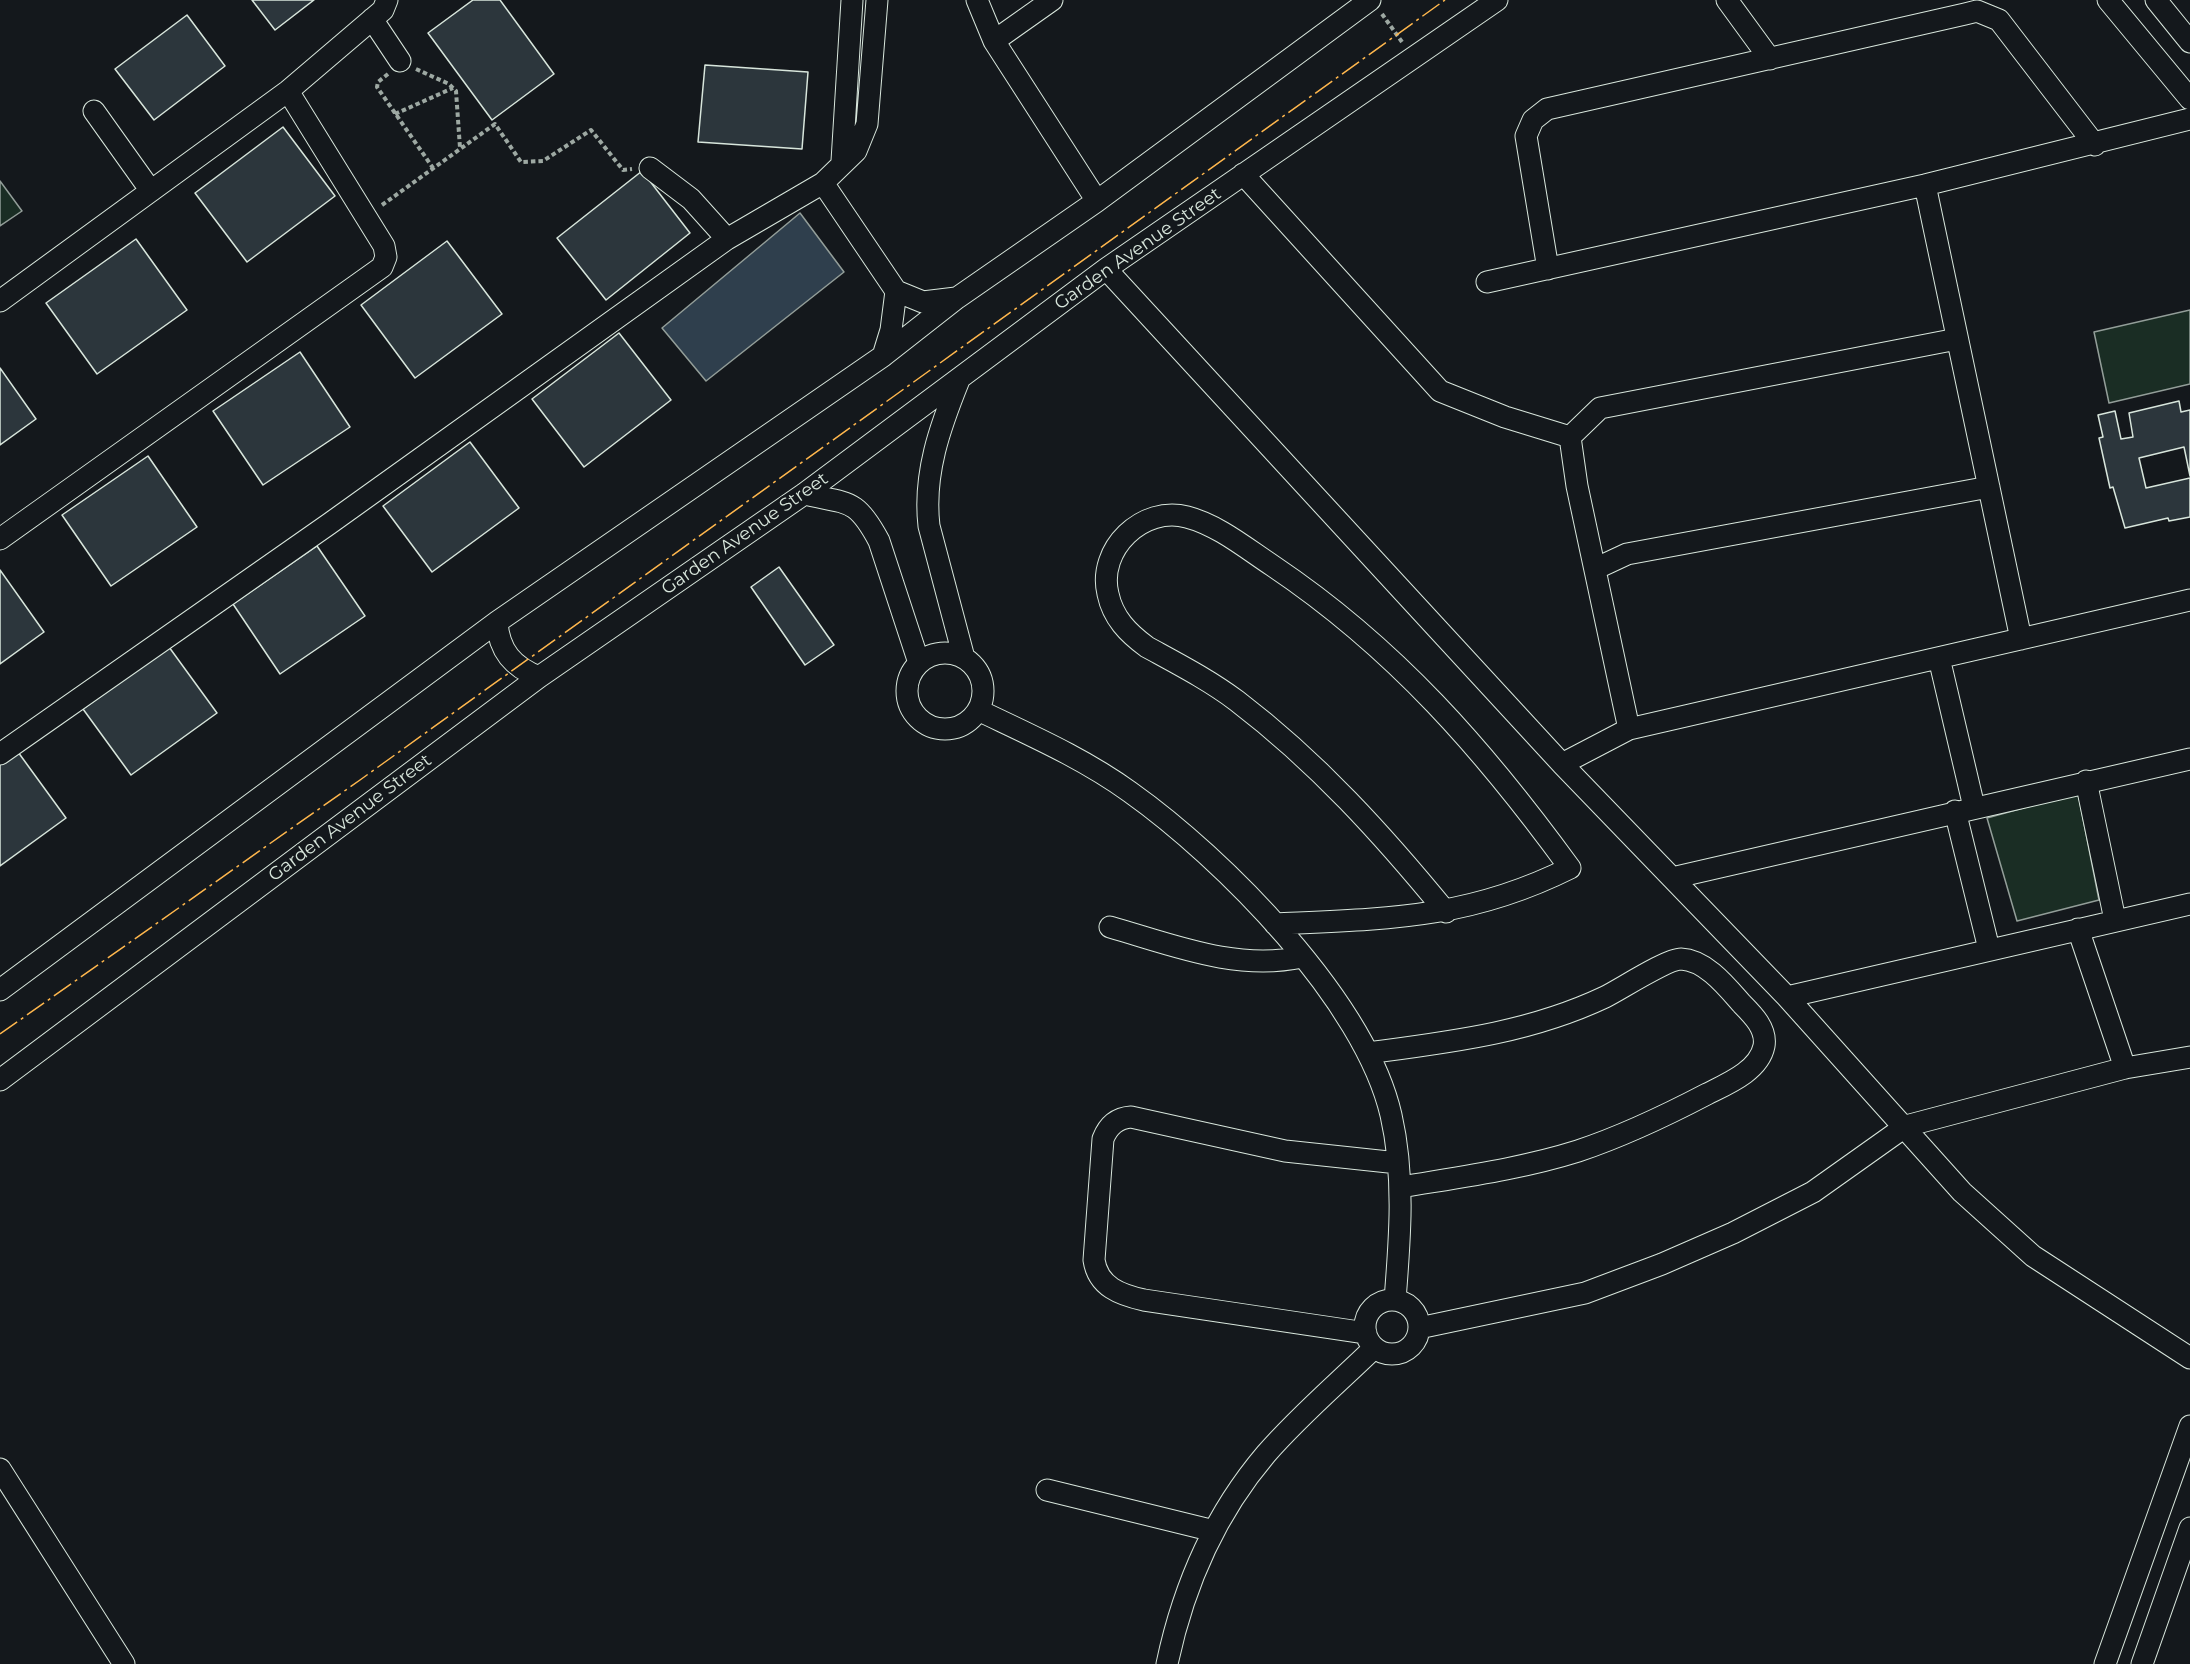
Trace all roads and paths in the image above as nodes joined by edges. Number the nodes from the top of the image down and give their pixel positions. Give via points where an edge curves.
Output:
1 (387, 0) edge
2 (852, 0) edge
3 (877, 0) edge
4 (977, 0) edge
5 (1052, 0) edge
6 (1497, 0) edge
7 (1727, 0) edge
8 (2108, 0) edge
9 (2156, 0) edge
10 (1374, 5) edge
11 (372, 19) junction
12 (994, 41) junction
13 (2190, 42) edge
14 (1413, 57) junction
15 (1770, 59) junction
16 (401, 62) junction
17 (453, 88) junction
18 (288, 91) junction
19 (2190, 99) edge
20 (94, 111) dead end
21 (395, 114) junction
22 (2190, 119) edge
23 (2095, 145) junction
24 (460, 149) junction
25 (842, 161) junction
26 (433, 168) junction
27 (650, 168) joint
28 (1244, 174) junction
29 (823, 183) junction
30 (1925, 185) junction
31 (151, 191) junction
32 (1096, 201) junction
33 (366, 216) junction
34 (727, 239) junction
35 (1548, 268) junction
36 (1106, 269) junction
37 (1487, 282) dead end
38 (896, 291) junction
39 (957, 298) junction
40 (0, 301) edge
41 (1957, 339) junction
42 (883, 356) junction
43 (959, 380) junction
44 (1570, 437) junction
45 (1989, 487) junction
46 (804, 494) junction
47 (0, 539) edge
48 (1597, 568) junction
49 (2190, 600) edge
50 (496, 622) junction
51 (2021, 639) junction
52 (964, 658) junction
53 (1939, 658) junction
54 (919, 663) junction
55 (539, 677) junction
56 (978, 710) junction
57 (1629, 729) junction
58 (0, 754) edge
59 (2190, 759) edge
60 (1562, 764) junction
61 (2086, 781) junction
62 (1964, 809) junction
63 (1672, 878) junction
64 (2190, 904) edge
65 (1446, 912) junction
66 (2115, 920) junction
67 (1275, 924) junction
68 (1110, 927) dead end
69 (2078, 929) junction
70 (1989, 949) junction
71 (1302, 957) junction
72 (0, 990) edge
73 (1787, 997) junction
74 (1368, 1053) junction
75 (2190, 1057) edge
76 (2125, 1068) junction
77 (0, 1080) edge
78 (1906, 1126) junction
79 (1398, 1163) junction
80 (1401, 1188) junction
81 (1395, 1300) junction
82 (1419, 1328) junction
83 (1370, 1341) junction
84 (2190, 1358) edge
85 (2189, 1433) edge
86 (0, 1468) edge
87 (1047, 1490) dead end
88 (2190, 1528) edge
89 (1214, 1531) junction
90 (2139, 1571) junction
91 (2183, 1571) edge
92 (124, 1664) edge
93 (1167, 1664) edge
94 (2105, 1664) edge
95 (2142, 1664) edge

1 - 11 street via 383,10
2 - 25 street
3 - 25 street via 867,124 856,151
4 - 12 street
5 - 12 street
6 - 14 street, Garden Avenue Street
7 - 15 street
8 - 19 street
9 - 13 street
10 - 14 path
10 - 32 street
11 - 16 street
11 - 18 street
12 - 32 street
14 - 28 street, Garden Avenue Street
15 - 23 street via 1965,14 1988,14 1999,20
15 - 35 street via 1555,106 1539,113 1528,128 1527,145
16 - 17 path
16 - 21 path via 375,84
17 - 21 path
17 - 24 path
18 - 31 street
18 - 33 street
20 - 31 street
21 - 26 path
22 - 23 street
23 - 30 street
24 - 26 path
24 - 27 path via 495,124 521,162 543,161 591,130 622,170
25 - 29 street
26 - 33 path
27 - 34 street via 691,199
28 - 36 street, Garden Avenue Street
28 - 44 street via 1440,391
29 - 34 street
29 - 38 street
30 - 35 street
30 - 41 street
31 - 40 street
32 - 39 street
33 - 47 street via 386,256 372,277
34 - 58 street
35 - 37 street
36 - 43 street, Garden Avenue Street
36 - 60 street
38 - 39 street via 923,302
38 - 42 street
39 - 42 street
41 - 44 street via 1600,408
41 - 45 street
42 - 50 street
43 - 46 street, Garden Avenue Street
43 - 52 street via 931,461 927,510
44 - 48 street via 1577,486
45 - 48 street via 1627,554
45 - 51 street
46 - 54 street via 856,506 869,523 879,541
46 - 55 street, Garden Avenue Street
48 - 57 street
49 - 51 street
50 - 55 street via 506,655 522,671
50 - 72 street
51 - 53 street
52 - 54 street via 940,653
52 - 56 street via 982,681
53 - 57 street
53 - 62 street
54 - 56 street via 911,673 907,699 921,721 946,730 959,727
55 - 77 street, Garden Avenue Street
56 - 67 street via 1072,757 1130,792 1225,870
57 - 60 street
59 - 61 street
60 - 63 street
61 - 62 street
61 - 66 street
62 - 63 street
62 - 70 street
63 - 73 street
64 - 66 street
65 - 65 street via 1362,813 1304,758 1237,701 1147,647 1125,629 1112,607 1106,580 1113,553 1128,531 1162,515 1204,523 1266,561 1348,620 1394,660 1466,734 1570,868 1521,891
65 - 67 street
66 - 69 street
67 - 71 street
68 - 71 street via 1245,962
69 - 70 street
69 - 76 street
70 - 73 street
71 - 74 street
73 - 78 street
74 - 79 street via 1391,1112
74 - 80 street via 1472,1039 1549,1020 1677,959 1696,963 1716,977 1756,1018 1764,1038 1762,1053 1734,1080 1617,1137 1514,1167
75 - 76 street
76 - 78 street
78 - 82 street via 1813,1192 1662,1264 1585,1293
78 - 84 street via 1962,1192 2033,1256
79 - 80 street
79 - 83 street via 1285,1151 1131,1117 1117,1121 1103,1139 1094,1260 1100,1278 1110,1288 1144,1300
80 - 81 street
81 - 82 street via 1412,1308
81 - 83 street via 1371,1310 1365,1326
82 - 83 street via 1416,1341 1403,1353 1385,1354
83 - 89 street via 1266,1454
85 - 90 street
86 - 92 street
87 - 89 street
88 - 91 street
89 - 93 street via 1190,1587
90 - 91 street
90 - 94 street
91 - 95 street

